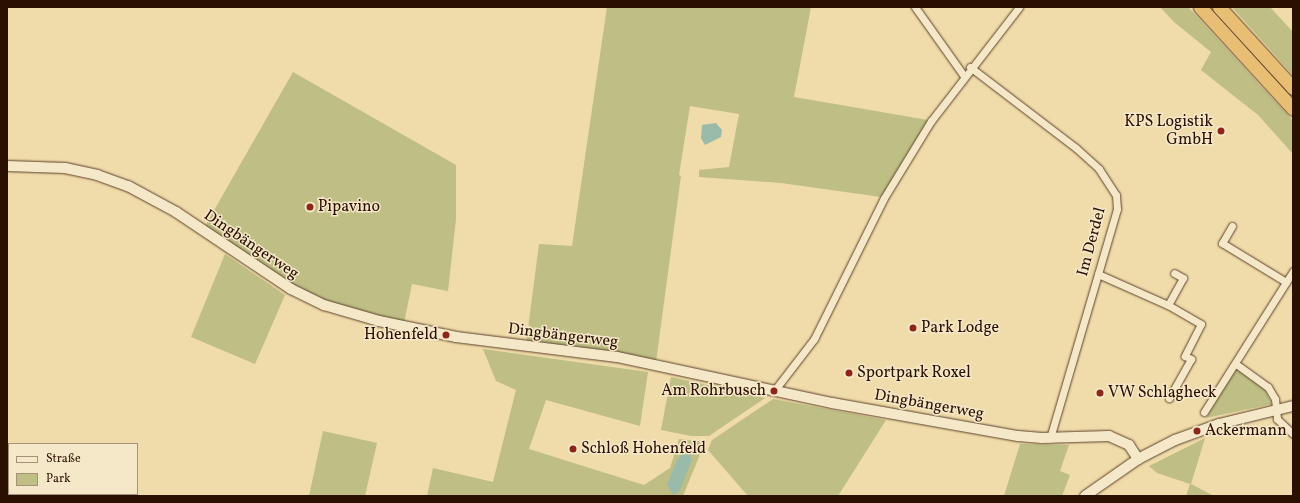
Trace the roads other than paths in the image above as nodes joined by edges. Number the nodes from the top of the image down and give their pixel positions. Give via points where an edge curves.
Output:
1 (915, 7) edge
2 (1019, 7) edge
3 (1200, 7) edge
4 (1219, 7) edge
5 (970, 67) junction
6 (964, 76) junction
7 (1293, 88) edge
8 (1293, 109) edge
9 (7, 166) edge
10 (1232, 226) dead end
11 (1293, 271) edge
12 (1174, 273) dead end
13 (1098, 274) junction
14 (1286, 282) junction
15 (1168, 305) junction
16 (1236, 364) junction
17 (774, 391) junction
18 (1169, 398) dead end
19 (1293, 406) edge
20 (1276, 410) junction
21 (1204, 412) dead end
22 (1293, 434) edge
23 (1050, 438) junction
24 (1138, 459) junction
25 (1085, 496) edge

1 - 6 street
2 - 5 street
3 - 8 highway
4 - 7 highway
5 - 6 street
5 - 13 street, Im Derdel via 1076,148 1099,169 1111,186 1116,196 1117,209
6 - 17 street via 931,121 884,198 814,339
9 - 17 main road, Dingbängerweg via 65,168 97,175 128,186 163,204 290,289 319,303 353,314 456,337 617,357
10 - 14 street via 1222,243
11 - 14 street
12 - 15 street via 1183,278
13 - 15 street
13 - 23 street, Im Derdel
14 - 16 street
15 - 18 street via 1202,324 1185,356 1191,359
16 - 20 street via 1268,387
16 - 21 street
17 - 23 main road, Dingbängerweg via 1018,436
19 - 20 main road
20 - 22 street via 1278,419
20 - 24 main road via 1197,431
23 - 24 main road, Dingbängerweg via 1109,436 1129,445
24 - 25 main road

